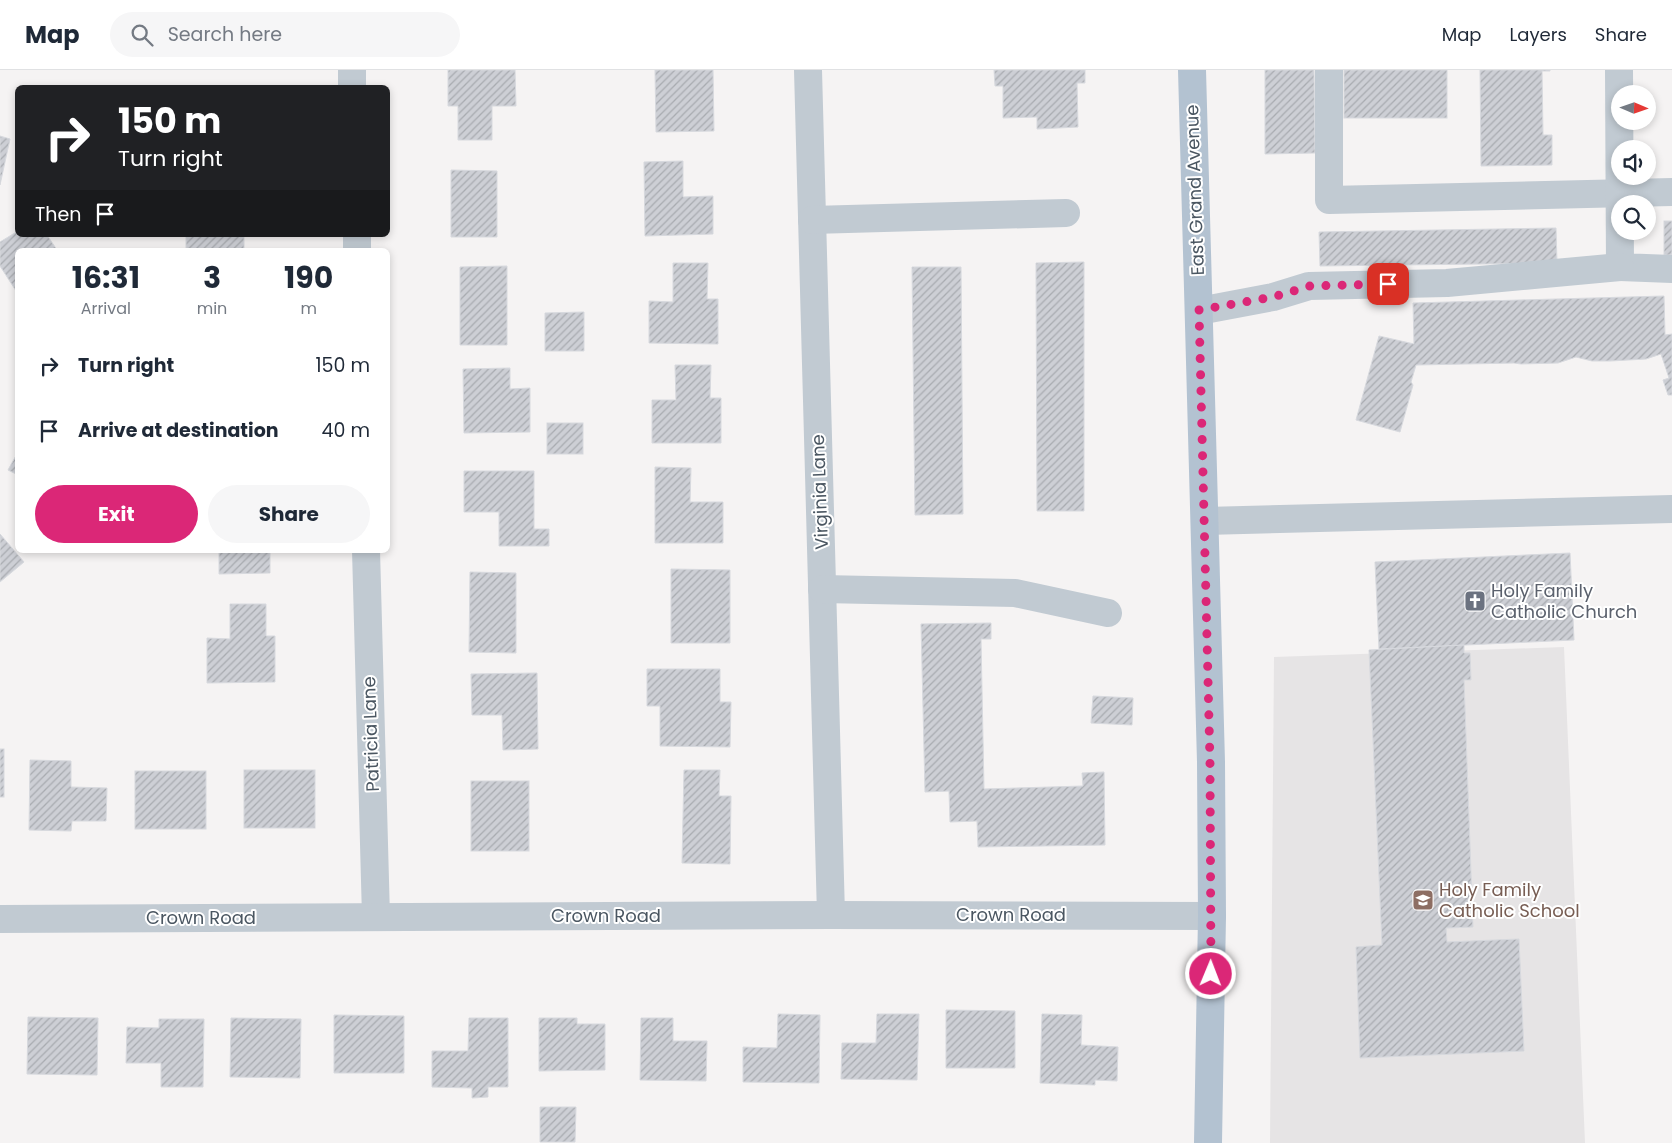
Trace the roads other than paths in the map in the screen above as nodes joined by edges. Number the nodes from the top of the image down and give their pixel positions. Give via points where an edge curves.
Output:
1 (352, 70) edge
2 (808, 70) edge
3 (1192, 70) edge
4 (1329, 70) edge
5 (1619, 70) edge
6 (352, 85) edge
7 (1672, 192) edge
8 (1619, 193) junction
9 (1066, 213) dead end
10 (812, 220) junction
11 (1620, 267) junction
12 (1672, 269) edge
13 (1199, 310) junction
14 (1672, 509) edge
15 (1205, 521) junction
16 (366, 553) edge
17 (822, 589) junction
18 (1108, 612) dead end
19 (831, 915) junction
20 (1212, 916) junction
21 (376, 917) junction
22 (0, 919) edge
23 (1208, 1143) edge

1 - 6 street
2 - 10 street, Virginia Lane
3 - 13 main road, East Grand Avenue
4 - 8 street via 1329,200
5 - 8 street
7 - 8 street
8 - 11 street
9 - 10 street
10 - 17 street, Virginia Lane
11 - 12 street
11 - 13 street via 1447,283 1310,286 1273,297
13 - 15 main road, East Grand Avenue
14 - 15 street
15 - 20 main road, East Grand Avenue
16 - 21 street, Patricia Lane
17 - 18 street via 1015,593
17 - 19 street, Virginia Lane
19 - 20 street, Crown Road
19 - 21 street, Crown Road
20 - 23 main road, East Grand Avenue
21 - 22 street, Crown Road

